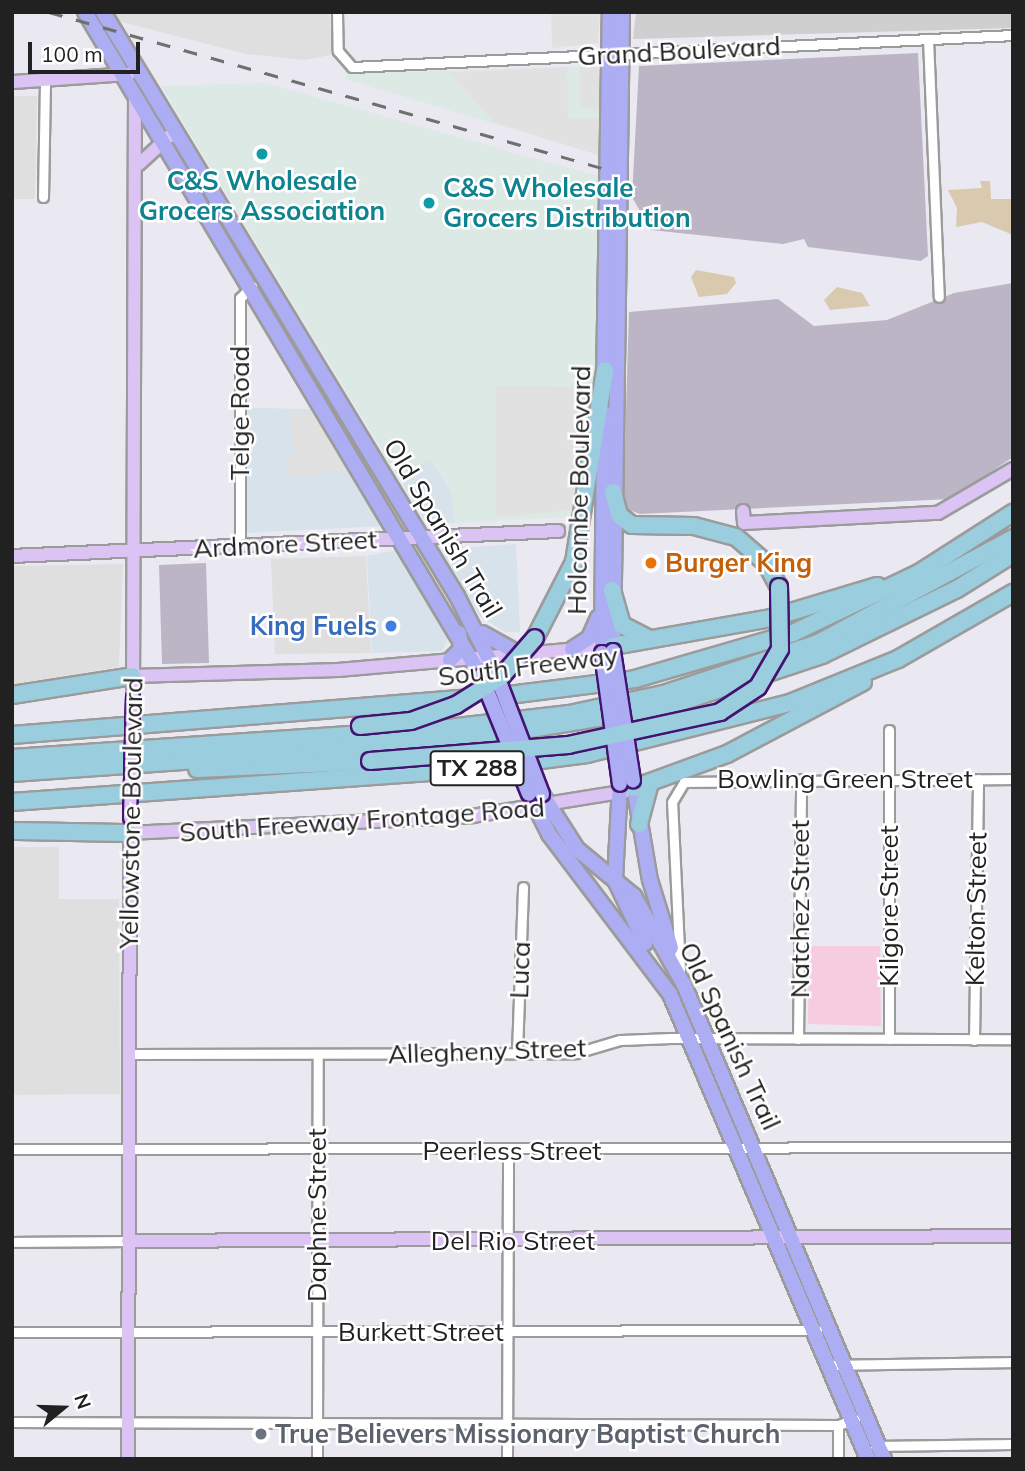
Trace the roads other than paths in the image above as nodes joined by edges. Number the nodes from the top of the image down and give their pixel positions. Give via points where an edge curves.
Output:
1 (85, 12) edge
2 (103, 12) edge
3 (337, 12) edge
4 (610, 12) edge
5 (622, 12) edge
6 (1013, 35) edge
7 (928, 39) junction
8 (616, 54) junction
9 (140, 72) junction
10 (123, 75) junction
11 (45, 79) junction
12 (12, 82) edge
13 (133, 92) junction
14 (175, 131) junction
15 (162, 139) junction
16 (137, 167) junction
17 (199, 185) junction
18 (43, 197) dead end
19 (249, 267) junction
20 (252, 286) junction
21 (939, 297) dead end
22 (293, 339) junction
23 (605, 370) junction
24 (354, 440) junction
25 (1013, 469) edge
26 (613, 492) junction
27 (743, 511) dead end
28 (1013, 513) edge
29 (558, 531) dead end
30 (422, 537) junction
31 (404, 538) junction
32 (1013, 538) edge
33 (240, 546) junction
34 (137, 551) junction
35 (1013, 554) edge
36 (12, 556) edge
37 (919, 573) junction
38 (611, 590) junction
39 (1013, 593) edge
40 (601, 606) junction
41 (463, 621) junction
42 (658, 639) junction
43 (923, 646) junction
44 (572, 649) junction
45 (607, 649) junction
46 (520, 654) junction
47 (489, 656) junction
48 (474, 658) junction
49 (450, 660) junction
50 (488, 674) junction
51 (133, 676) junction
52 (12, 695) edge
53 (889, 730) dead end
54 (12, 736) edge
55 (12, 752) edge
56 (12, 758) edge
57 (12, 775) edge
58 (801, 779) junction
59 (889, 779) junction
60 (978, 779) junction
61 (1013, 779) edge
62 (632, 785) junction
63 (12, 802) edge
64 (541, 809) junction
65 (639, 824) joint
66 (130, 826) junction
67 (12, 831) edge
68 (673, 877) junction
69 (615, 880) junction
70 (650, 880) junction
71 (523, 887) dead end
72 (684, 985) junction
73 (670, 995) junction
74 (691, 1039) junction
75 (707, 1039) junction
76 (799, 1039) junction
77 (889, 1039) junction
78 (1013, 1039) edge
79 (975, 1040) junction
80 (517, 1052) junction
81 (129, 1054) junction
82 (318, 1054) junction
83 (1013, 1147) edge
84 (12, 1149) edge
85 (128, 1149) junction
86 (319, 1149) junction
87 (738, 1149) junction
88 (755, 1149) junction
89 (508, 1151) junction
90 (774, 1236) junction
91 (791, 1236) junction
92 (1013, 1236) edge
93 (128, 1241) junction
94 (318, 1241) junction
95 (12, 1242) edge
96 (507, 1242) junction
97 (821, 1329) junction
98 (317, 1331) junction
99 (12, 1332) edge
100 (128, 1332) junction
101 (507, 1333) junction
102 (836, 1362) junction
103 (1013, 1362) edge
104 (866, 1415) junction
105 (12, 1422) edge
106 (128, 1422) junction
107 (317, 1422) junction
108 (507, 1423) junction
109 (845, 1423) junction
110 (1013, 1444) edge
111 (874, 1453) edge
112 (128, 1459) edge
113 (317, 1459) edge
114 (507, 1459) edge
115 (838, 1459) edge

1 - 10 main road, Old Spanish Trail
2 - 9 main road, Old Spanish Trail
3 - 8 street, Grand Boulevard via 338,51 346,65
4 - 8 main road, Holcombe Boulevard
5 - 8 main road, Holcombe Boulevard
6 - 7 street, Grand Boulevard
7 - 8 street, Grand Boulevard
7 - 21 street
8 - 23 main road, Holcombe Boulevard
8 - 26 main road, Holcombe Boulevard
9 - 10 street
9 - 14 main road, Old Spanish Trail
10 - 11 street
10 - 13 main road, Old Spanish Trail
11 - 12 street
11 - 18 street
13 - 15 main road, Old Spanish Trail
13 - 16 street, Yellowstone Boulevard
14 - 15 street
14 - 17 main road, Old Spanish Trail
15 - 16 street
15 - 17 main road, Old Spanish Trail
16 - 34 street, Yellowstone Boulevard
17 - 19 main road, Old Spanish Trail
19 - 20 main road, Old Spanish Trail
19 - 22 main road, Old Spanish Trail
20 - 22 main road, Old Spanish Trail
20 - 33 street, Telge Road via 240,298
22 - 24 main road, Old Spanish Trail
23 - 40 main road, Holcombe Boulevard
23 - 55 highway, bridge via 574,562 535,638 502,676 456,705 411,721
24 - 30 main road, Old Spanish Trail
24 - 31 main road, Old Spanish Trail
25 - 27 street via 938,513 744,523
26 - 38 main road, Holcombe Boulevard
26 - 57 highway, bridge via 619,514 632,525 694,526 736,537 766,563 779,587 780,649 758,687 720,712 568,745 370,761
28 - 37 highway, South Freeway
29 - 30 street, Ardmore Street
30 - 31 street, Ardmore Street
30 - 41 main road, Old Spanish Trail
31 - 33 street, Ardmore Street
31 - 41 main road, Old Spanish Trail
32 - 56 highway via 817,643 663,694 569,714 448,728
33 - 34 street, Ardmore Street
34 - 36 street, Ardmore Street
34 - 51 street, Yellowstone Boulevard
35 - 57 highway via 957,589 822,655 666,707 450,742
37 - 42 highway via 771,618
37 - 54 highway, South Freeway via 793,633 635,679 446,701
38 - 42 highway via 622,625
38 - 45 main road, Holcombe Boulevard
39 - 43 highway, TX 288
40 - 44 main road via 593,633
40 - 45 main road, Holcombe Boulevard
41 - 46 main road via 488,640
41 - 47 main road, Old Spanish Trail
41 - 48 main road, Old Spanish Trail
41 - 49 main road via 461,649
42 - 45 highway
43 - 62 highway via 816,711
43 - 63 highway, TX 288 via 790,703 587,754 472,769
44 - 45 street
44 - 46 street
45 - 62 main road, Holcombe Boulevard, bridge
46 - 47 street
47 - 48 street
47 - 50 main road, Old Spanish Trail
48 - 49 street
48 - 50 main road, Old Spanish Trail
49 - 51 street
50 - 64 main road, Old Spanish Trail, bridge
51 - 52 highway
51 - 66 street, Yellowstone Boulevard, bridge
53 - 59 street, Kilgore Street
58 - 59 street, Bowling Green Street
58 - 68 street, Bowling Green Street via 705,779 678,786
58 - 76 street, Natchez Street
59 - 60 street, Bowling Green Street
59 - 77 street, Kilgore Street
60 - 61 street, Bowling Green Street
60 - 79 street, Kelton Street
62 - 64 street, South Freeway Frontage Road
62 - 65 highway
62 - 69 main road, Holcombe Boulevard
64 - 66 street, South Freeway Frontage Road
64 - 69 main road, Old Spanish Trail via 577,849
64 - 73 main road, Old Spanish Trail
65 - 70 main road
66 - 67 highway
66 - 81 street, Yellowstone Boulevard
68 - 70 street
68 - 72 street via 674,947
69 - 72 main road, Old Spanish Trail via 639,905
69 - 73 main road, Holcombe Boulevard
70 - 72 main road
71 - 80 street, Luca
72 - 75 main road, Old Spanish Trail
73 - 74 main road, Old Spanish Trail
74 - 75 street, Allegheny Street
74 - 80 street, Allegheny Street via 629,1039 576,1053
74 - 87 main road, Old Spanish Trail
75 - 76 street, Allegheny Street
75 - 88 main road, Old Spanish Trail
76 - 77 street, Allegheny Street
77 - 79 street, Allegheny Street
78 - 79 street, Allegheny Street
80 - 82 street, Allegheny Street
81 - 82 street, Allegheny Street
81 - 85 street, Yellowstone Boulevard
82 - 86 street, Daphne Street
83 - 88 street, Peerless Street
84 - 85 street, Peerless Street
85 - 86 street, Peerless Street
85 - 93 street, Yellowstone Boulevard
86 - 89 street, Peerless Street
86 - 94 street, Daphne Street
87 - 88 street, Peerless Street
87 - 89 street, Peerless Street
87 - 90 main road, Old Spanish Trail
88 - 91 main road, Old Spanish Trail
89 - 96 street
90 - 91 street, Del Rio Street
90 - 96 street, Del Rio Street
90 - 97 main road, Old Spanish Trail
91 - 92 street, Del Rio Street
91 - 97 main road, Old Spanish Trail
93 - 94 street, Del Rio Street
93 - 95 street, Del Rio Street
93 - 100 street, Yellowstone Boulevard
94 - 96 street, Del Rio Street
94 - 98 street, Daphne Street
96 - 101 street
97 - 101 street, Burkett Street
97 - 102 main road, Old Spanish Trail
98 - 100 street, Burkett Street
98 - 101 street, Burkett Street
98 - 107 street, Daphne Street
99 - 100 street, Burkett Street
100 - 106 street, Yellowstone Boulevard
101 - 108 street
102 - 103 street
102 - 104 main road, Old Spanish Trail
102 - 109 main road, Old Spanish Trail
104 - 109 street
104 - 111 main road, Old Spanish Trail
105 - 106 street
106 - 107 street
106 - 112 street, Yellowstone Boulevard
107 - 108 street
107 - 113 street, Daphne Street
108 - 109 street
108 - 114 street
109 - 111 main road, Old Spanish Trail
109 - 115 street
110 - 111 street

